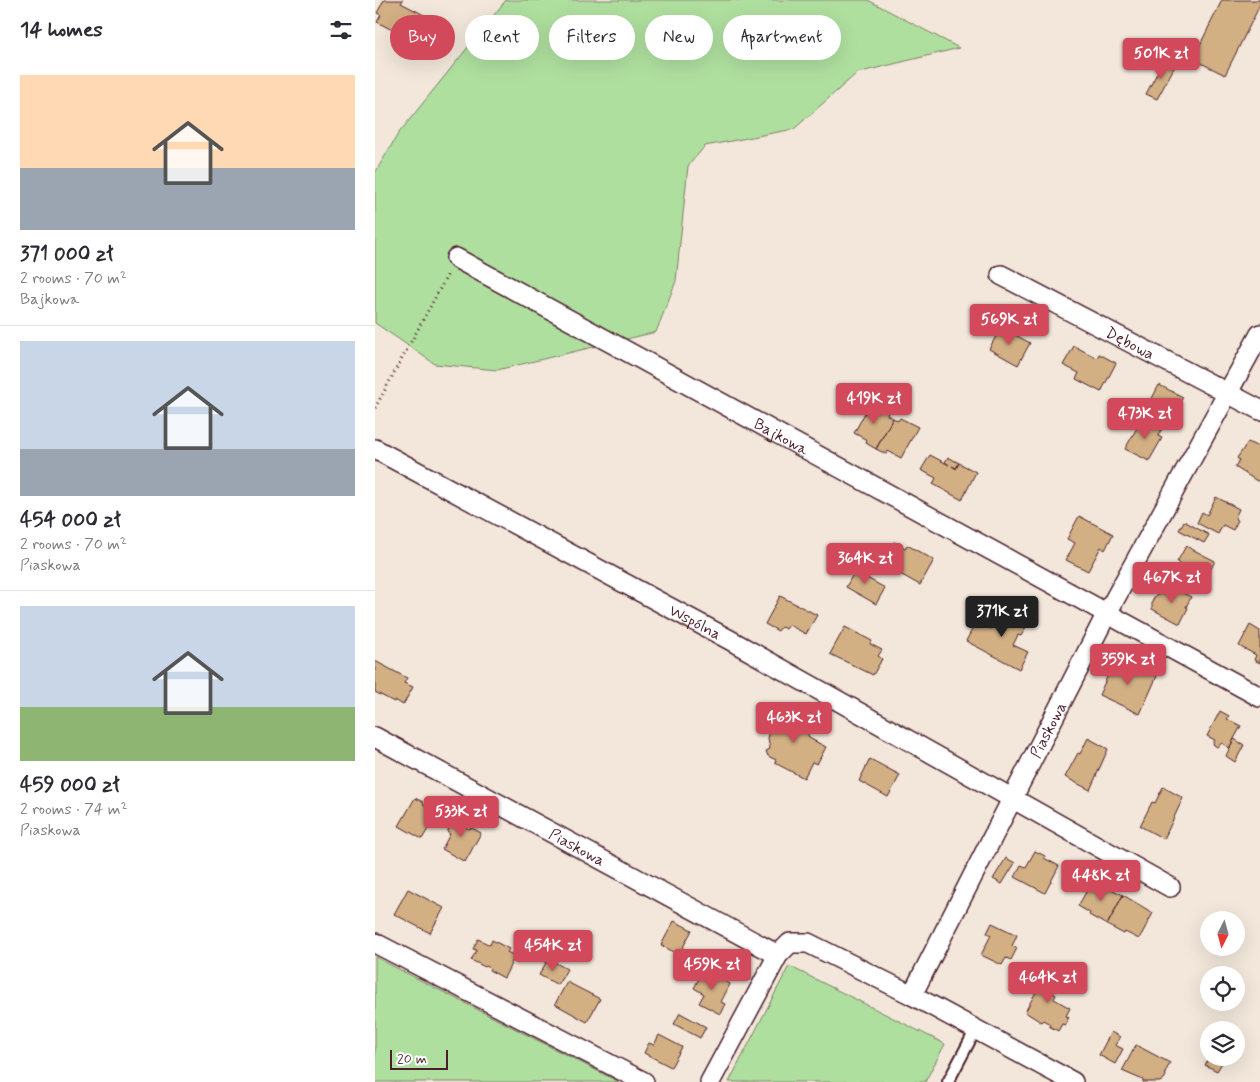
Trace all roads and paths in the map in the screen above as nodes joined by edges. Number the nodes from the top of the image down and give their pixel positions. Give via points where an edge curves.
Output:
1 (456, 258) joint
2 (1001, 276) dead end
3 (1260, 334) edge
4 (1228, 394) junction
5 (375, 408) edge
6 (1260, 410) edge
7 (375, 449) edge
8 (1107, 615) junction
9 (1260, 698) edge
10 (375, 737) edge
11 (1012, 800) junction
12 (1169, 887) dead end
13 (375, 943) edge
14 (779, 955) junction
15 (913, 995) junction
16 (976, 1030) junction
17 (644, 1082) edge
18 (710, 1082) edge
19 (949, 1082) edge
20 (1073, 1082) edge

1 - 5 path
1 - 8 street, Bajkowa
2 - 4 street, Dębowa
3 - 4 street, Piaskowa
4 - 6 street, Dębowa
4 - 8 street, Piaskowa
7 - 11 street, Wspólna via 730,640
8 - 9 street, Bajkowa
8 - 11 street, Piaskowa
10 - 14 street, Piaskowa
11 - 12 street, Wspólna
11 - 15 street, Piaskowa
13 - 17 street
14 - 15 street via 790,944 808,943
14 - 18 street
15 - 16 street
16 - 19 lane
16 - 20 street

